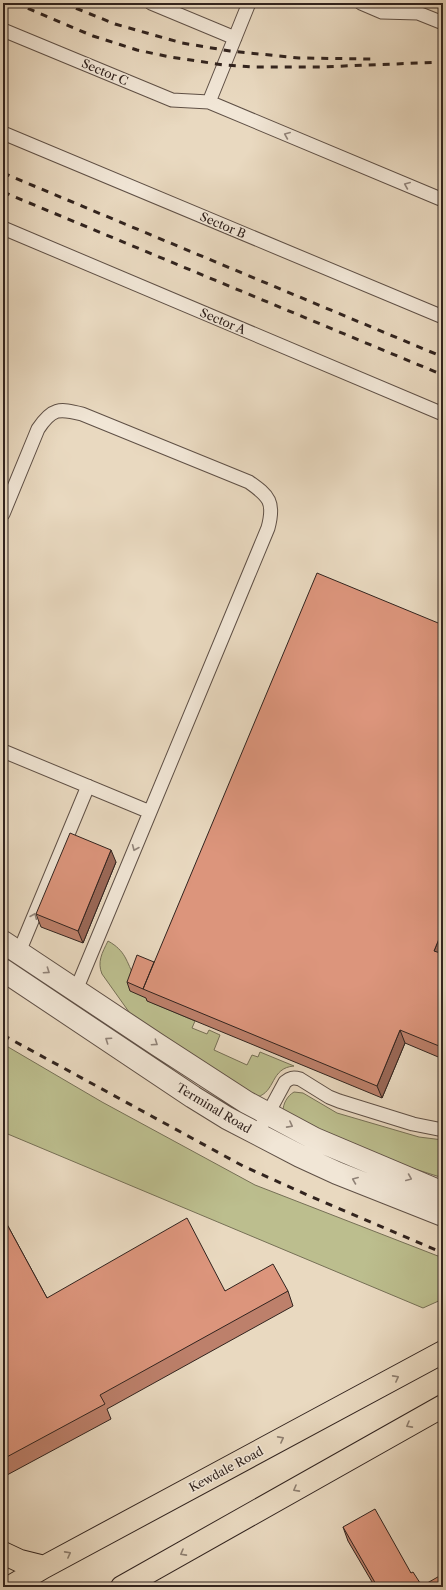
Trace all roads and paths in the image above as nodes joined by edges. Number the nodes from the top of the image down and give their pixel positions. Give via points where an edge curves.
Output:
1 (151, 3) edge
2 (249, 3) edge
3 (361, 3) edge
4 (420, 8) edge
5 (443, 23) edge
6 (3, 30) edge
7 (235, 38) junction
8 (209, 102) junction
9 (3, 133) edge
10 (443, 200) edge
11 (3, 228) edge
12 (443, 317) edge
13 (443, 414) edge
14 (3, 514) edge
15 (3, 751) edge
16 (88, 786) junction
17 (150, 812) junction
18 (11, 947) edge
19 (3, 970) edge
20 (76, 990) junction
21 (268, 1113) junction
22 (443, 1130) edge
23 (256, 1134) junction
24 (443, 1193) edge
25 (443, 1215) edge
26 (443, 1352) edge
27 (443, 1406) edge
28 (3, 1553) edge
29 (44, 1567) junction
30 (138, 1581) edge
31 (10, 1587) edge
32 (122, 1587) edge

1 - 7 lane
2 - 7 lane
3 - 4 lane via 382,12
4 - 5 lane
6 - 8 lane, Sector C via 172,100
7 - 8 lane
10 -> 8 lane, Sector C
9 - 12 lane, Sector B
11 - 13 lane, Sector A
14 - 17 lane via 38,429 45,418 54,412 66,410 82,414 249,482 263,491 270,502 272,514 268,528
15 - 16 lane
16 - 17 lane
18 -> 16 lane
17 -> 20 lane
18 -> 20 street
23 -> 19 street, Terminal Road via 193,1097
20 -> 21 street via 202,1074
21 - 22 lane via 285,1082 294,1077 339,1101 413,1124
21 - 23 lane
21 -> 24 street via 315,1139
25 -> 23 street, Terminal Road via 337,1173
29 -> 26 main road, Kewdale Road
27 -> 30 main road
28 - 29 main road via 20,1561
29 - 31 main road, Kewdale Road
30 - 32 main road

